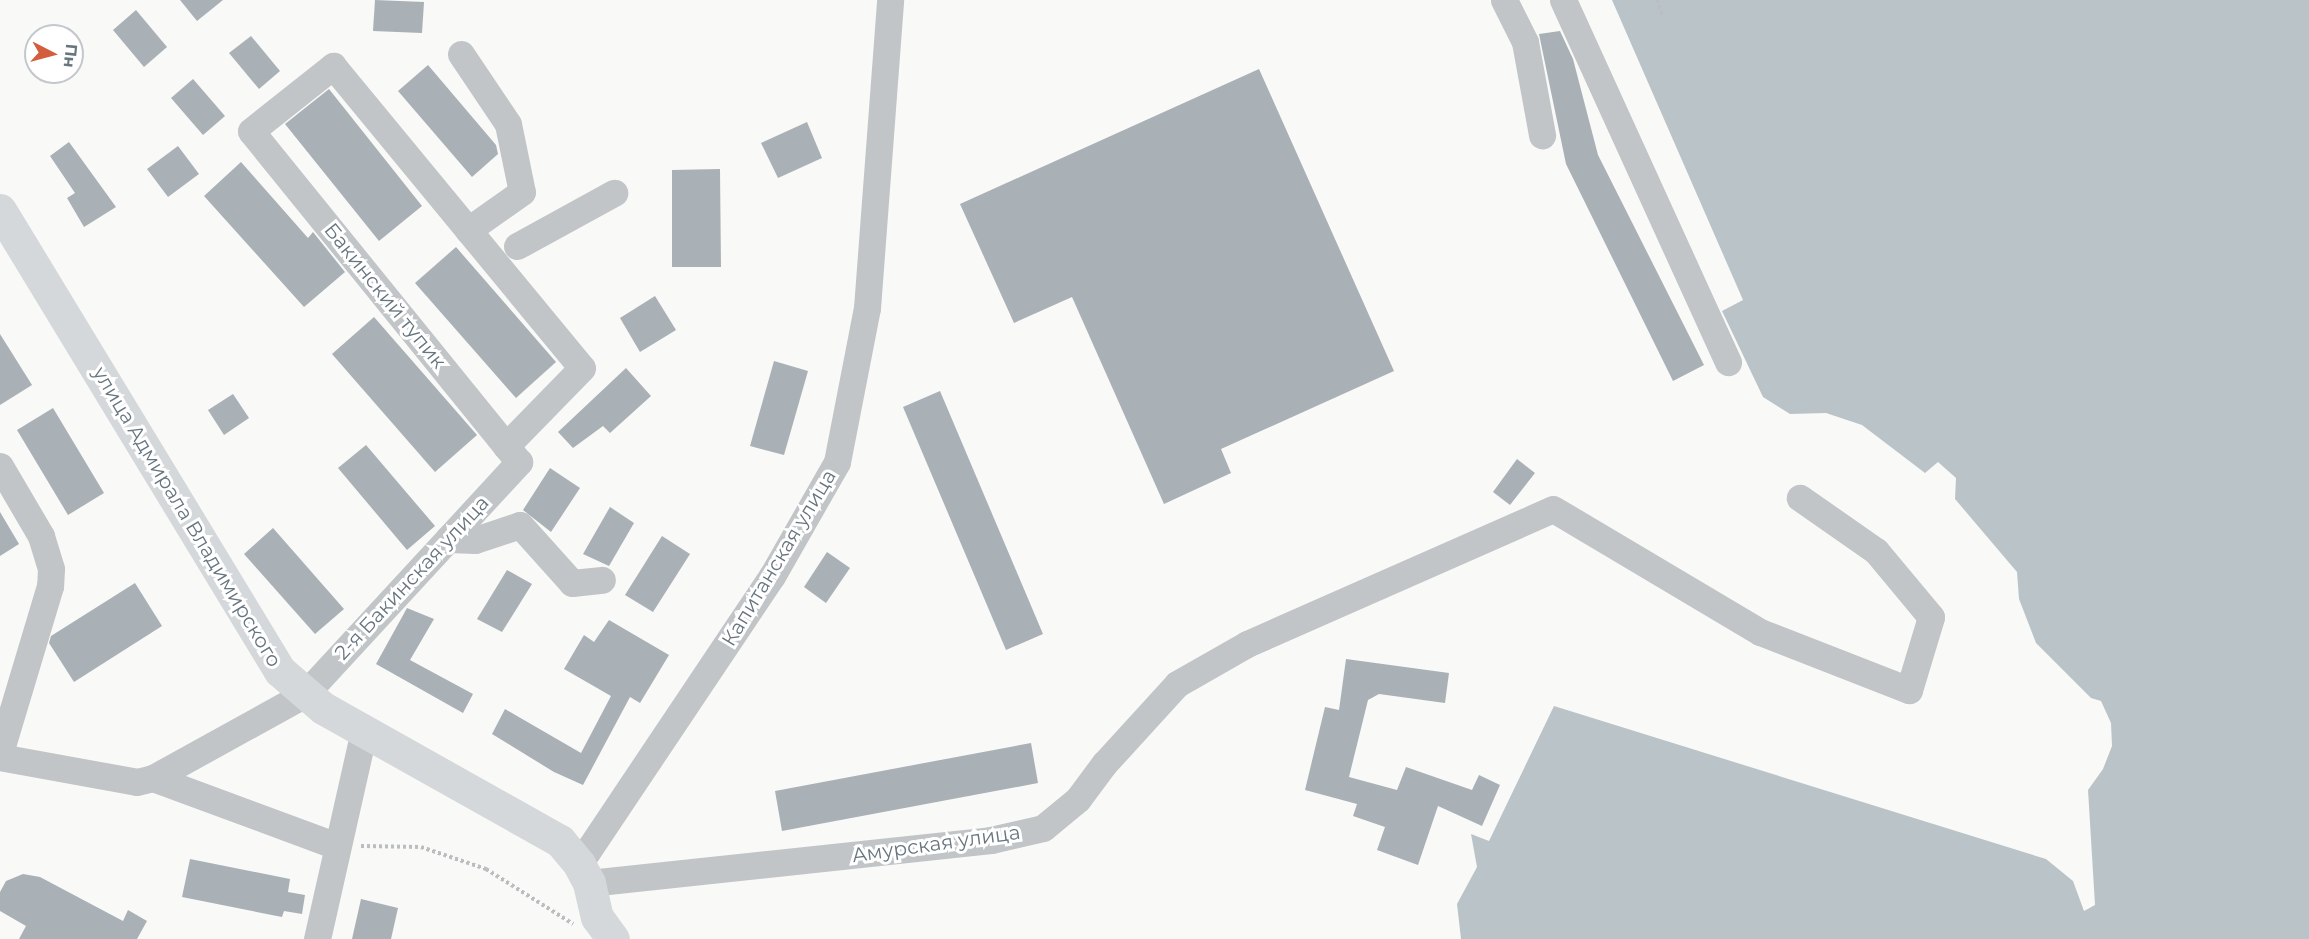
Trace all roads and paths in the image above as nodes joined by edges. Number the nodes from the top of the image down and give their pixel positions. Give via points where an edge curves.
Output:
1 (890, 0) edge
2 (1504, 0) edge
3 (1563, 0) edge
4 (1656, 0) edge
5 (1662, 15) dead end
6 (461, 54) dead end
7 (1542, 135) dead end
8 (522, 192) junction
9 (614, 193) dead end
10 (0, 210) edge
11 (468, 230) junction
12 (517, 246) junction
13 (513, 285) junction
14 (1728, 362) dead end
15 (513, 454) junction
16 (0, 466) edge
17 (1800, 498) dead end
18 (448, 539) junction
19 (602, 580) dead end
20 (305, 694) junction
21 (364, 731) junction
22 (0, 755) edge
23 (153, 778) junction
24 (337, 846) junction
25 (584, 874) junction
26 (605, 928) edge
27 (317, 939) edge

1 - 25 street, Капитанская улица via 867,308 837,462 772,576
2 - 7 street via 1525,42
3 - 14 street
4 - 5 path
6 - 8 street via 508,124
8 - 11 street
8 - 12 street
9 - 12 street
10 - 20 main road, улица Адмирала Владимирского via 280,671
11 - 13 street
11 - 15 street, Бакинский тупик via 333,66 251,131
12 - 13 street
13 - 15 street, 2-я Бакинская улица via 582,368
15 - 18 street, 2-я Бакинская улица
16 - 22 street via 41,536 51,569 50,586
17 - 25 street, Амурская улица via 1876,551 1930,617 1909,690 1760,632 1553,509 1247,644 1177,684 1104,764 1078,799 1043,828 992,840
18 - 19 street via 475,540 520,525 572,584
18 - 20 street, 2-я Бакинская улица
20 - 21 main road, улица Адмирала Владимирского
20 - 23 street, 2-я Бакинская улица
21 - 24 street
21 - 25 main road, улица Адмирала Владимирского via 560,841
22 - 23 street via 120,780
23 - 24 street
24 - 26 path via 421,847 486,869 570,923
24 - 27 street
25 - 26 main road

